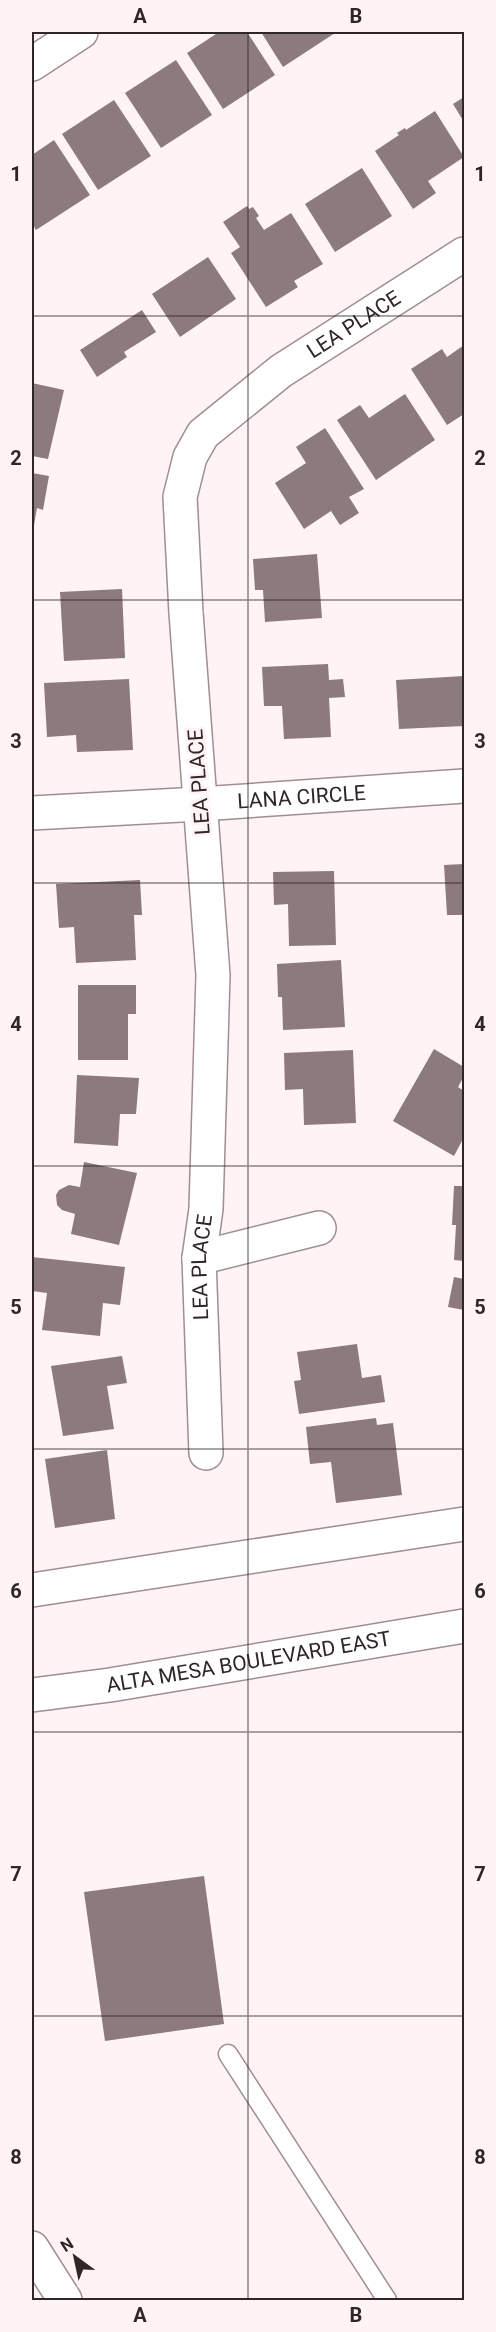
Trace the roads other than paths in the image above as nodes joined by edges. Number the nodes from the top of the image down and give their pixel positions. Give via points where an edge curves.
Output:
1 (81, 32) edge
2 (32, 64) edge
3 (465, 254) edge
4 (465, 786) edge
5 (200, 804) junction
6 (32, 813) edge
7 (320, 1228) dead end
8 (199, 1258) junction
9 (206, 1453) dead end
10 (465, 1524) edge
11 (32, 1590) edge
12 (465, 1626) edge
13 (32, 1695) edge
14 (228, 2054) dead end
15 (32, 2248) edge
16 (65, 2301) edge
17 (387, 2301) edge

1 - 2 street
3 - 5 street, LEA PLACE via 281,371 203,434 190,457 180,497
4 - 5 street, LANA CIRCLE
5 - 6 street, LANA CIRCLE
5 - 8 street, LEA PLACE via 213,975 206,1209
7 - 8 street
8 - 9 street, LEA PLACE
10 - 11 street
12 - 13 street, ALTA MESA BOULEVARD EAST
14 - 17 lane
15 - 16 street

